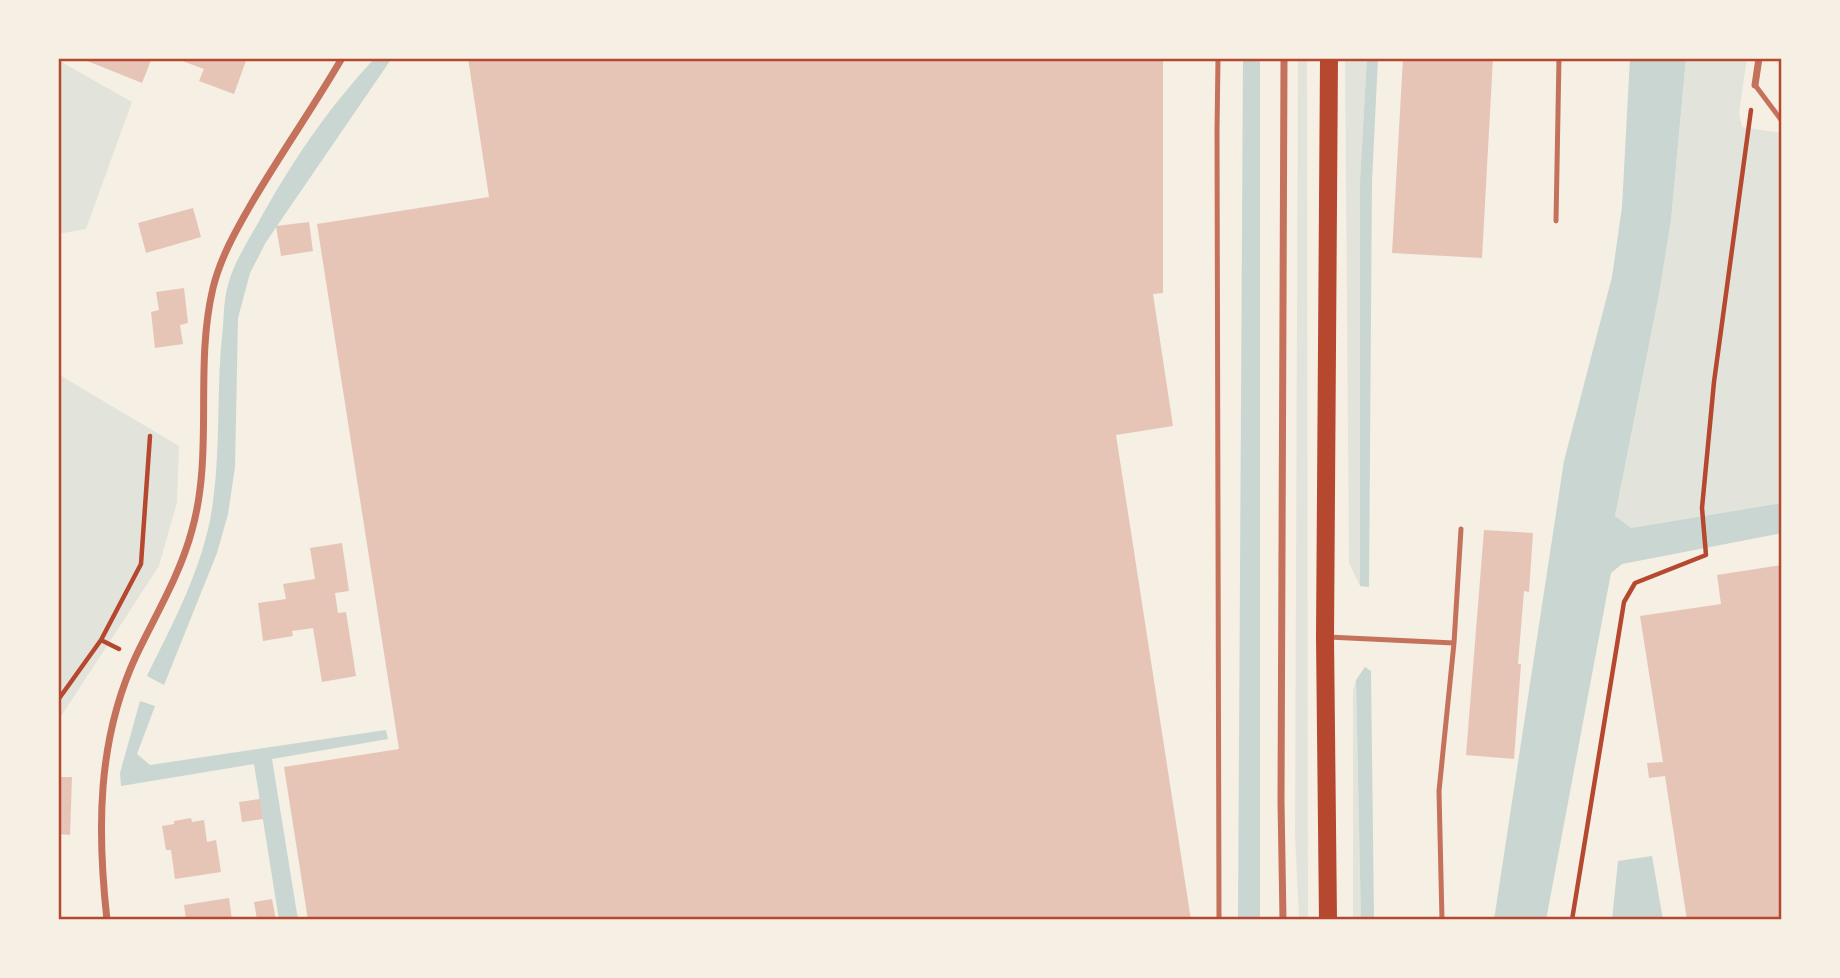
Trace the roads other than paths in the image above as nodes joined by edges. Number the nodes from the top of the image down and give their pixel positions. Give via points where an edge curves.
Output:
1 (342, 58) edge
2 (1218, 58) edge
3 (1284, 58) edge
4 (1329, 58) edge
5 (1559, 58) edge
6 (1759, 58) edge
7 (1755, 85) joint
8 (1782, 121) edge
9 (1556, 221) dead end
10 (1461, 529) dead end
11 (1325, 637) junction
12 (1454, 643) junction
13 (107, 920) edge
14 (1219, 920) edge
15 (1283, 920) edge
16 (1328, 920) edge
17 (1442, 920) edge

1 - 13 street via 236,231 213,287 205,340 201,477 192,529 174,582 135,657 117,707 103,774 101,866
2 - 14 lane
3 - 15 street
4 - 11 main road
5 - 9 lane
6 - 7 street
7 - 8 lane
10 - 12 lane
11 - 12 lane
11 - 16 main road
12 - 17 lane via 1438,791

